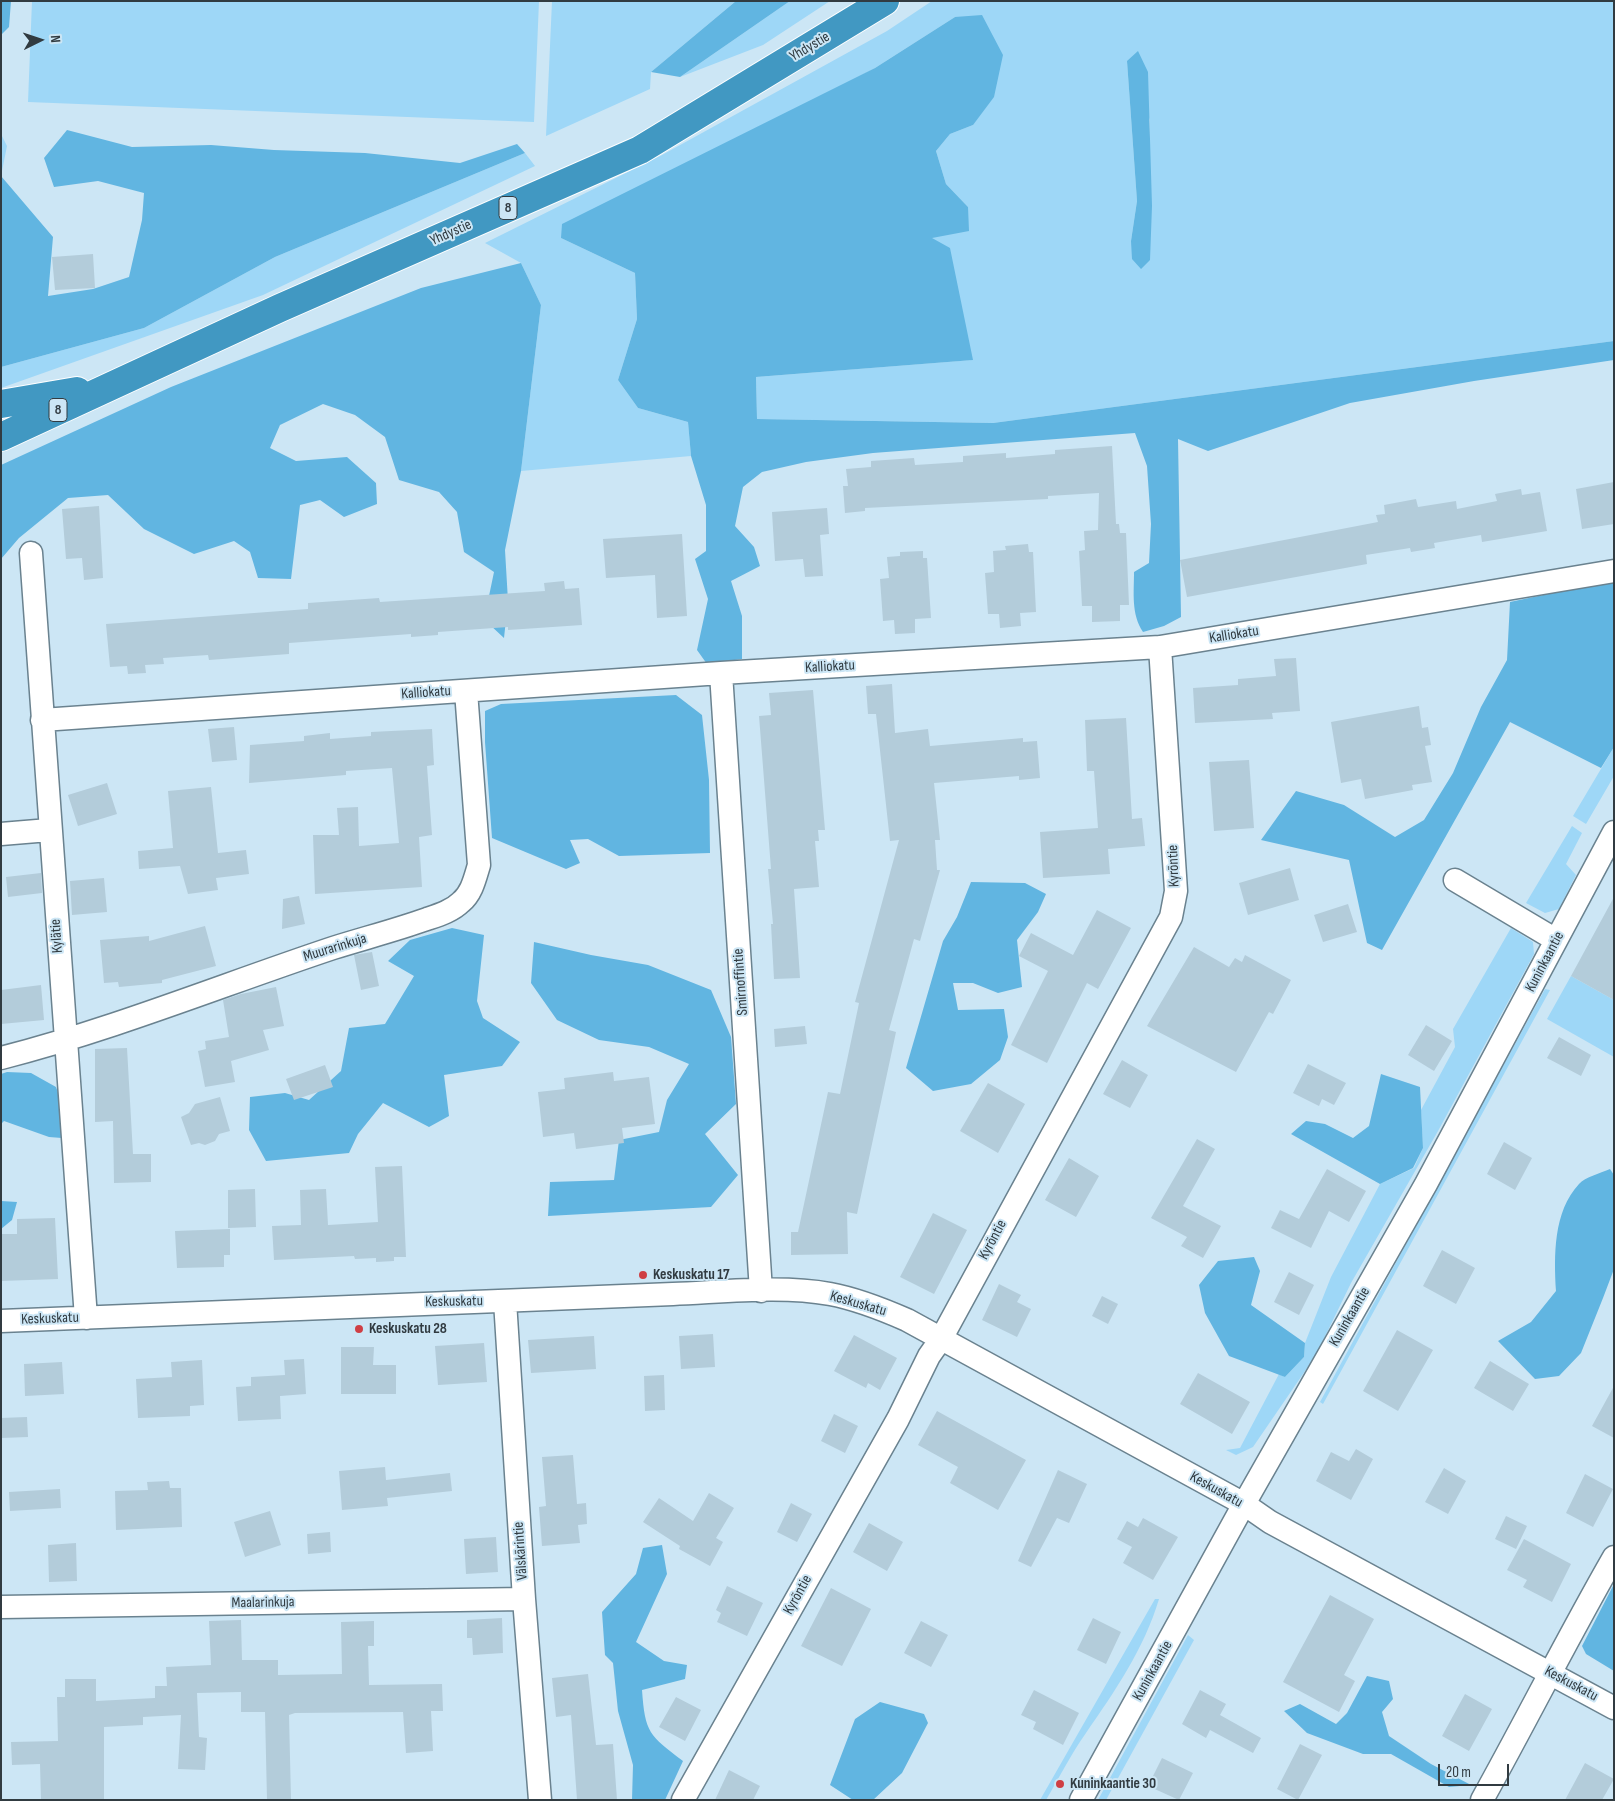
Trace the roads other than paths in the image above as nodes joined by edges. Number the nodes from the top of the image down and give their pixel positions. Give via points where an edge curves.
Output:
1 (885, 1) edge
2 (116, 384) junction
3 (1, 404) edge
4 (1, 437) edge
5 (31, 553) dead end
6 (1614, 571) edge
7 (1160, 647) junction
8 (721, 674) junction
9 (466, 691) junction
10 (42, 720) junction
11 (49, 830) junction
12 (1614, 832) edge
13 (1, 834) edge
14 (1454, 880) dead end
15 (1556, 940) junction
16 (65, 1042) junction
17 (1, 1058) edge
18 (761, 1291) junction
19 (505, 1301) junction
20 (86, 1318) junction
21 (1, 1321) edge
22 (941, 1339) junction
23 (1244, 1504) junction
24 (1614, 1557) edge
25 (524, 1599) junction
26 (1, 1607) edge
27 (1549, 1672) junction
28 (1614, 1708) edge
29 (540, 1800) edge
30 (683, 1800) edge
31 (1081, 1800) edge
32 (1482, 1800) edge

1 - 2 highway, Yhdystie / 8 via 640,150 280,308
2 - 3 highway
2 - 4 highway, Yhdystie / 8
5 - 10 street, Kylätie
6 - 7 street, Kalliokatu
7 - 8 street, Kalliokatu
7 - 22 street, Kyröntie via 1176,892 1170,917
8 - 9 street, Kalliokatu
8 - 18 street, Smirnoffintie
9 - 10 street, Kalliokatu
9 - 16 street, Muurarinkuja via 478,865 473,886 462,902 442,914 396,931 245,977
10 - 11 street, Kylätie
11 - 13 street
11 - 16 street, Kylätie
12 - 15 street, Kuninkaantie
14 - 15 street
15 - 23 street, Kuninkaantie via 1426,1184
16 - 17 street, Muurarinkuja
16 - 20 street, Kylätie
18 - 19 street, Keskuskatu
18 - 22 street, Keskuskatu via 829,1294 868,1303
19 - 20 street, Keskuskatu
19 - 25 street, Välskärintie
20 - 21 street, Keskuskatu
22 - 23 street, Keskuskatu
22 - 30 street, Kyröntie
23 - 27 street, Keskuskatu via 1270,1522
23 - 31 street, Kuninkaantie
24 - 27 street
25 - 26 street, Maalarinkuja
25 - 29 street, Välskärintie
27 - 28 street, Keskuskatu
27 - 32 street

